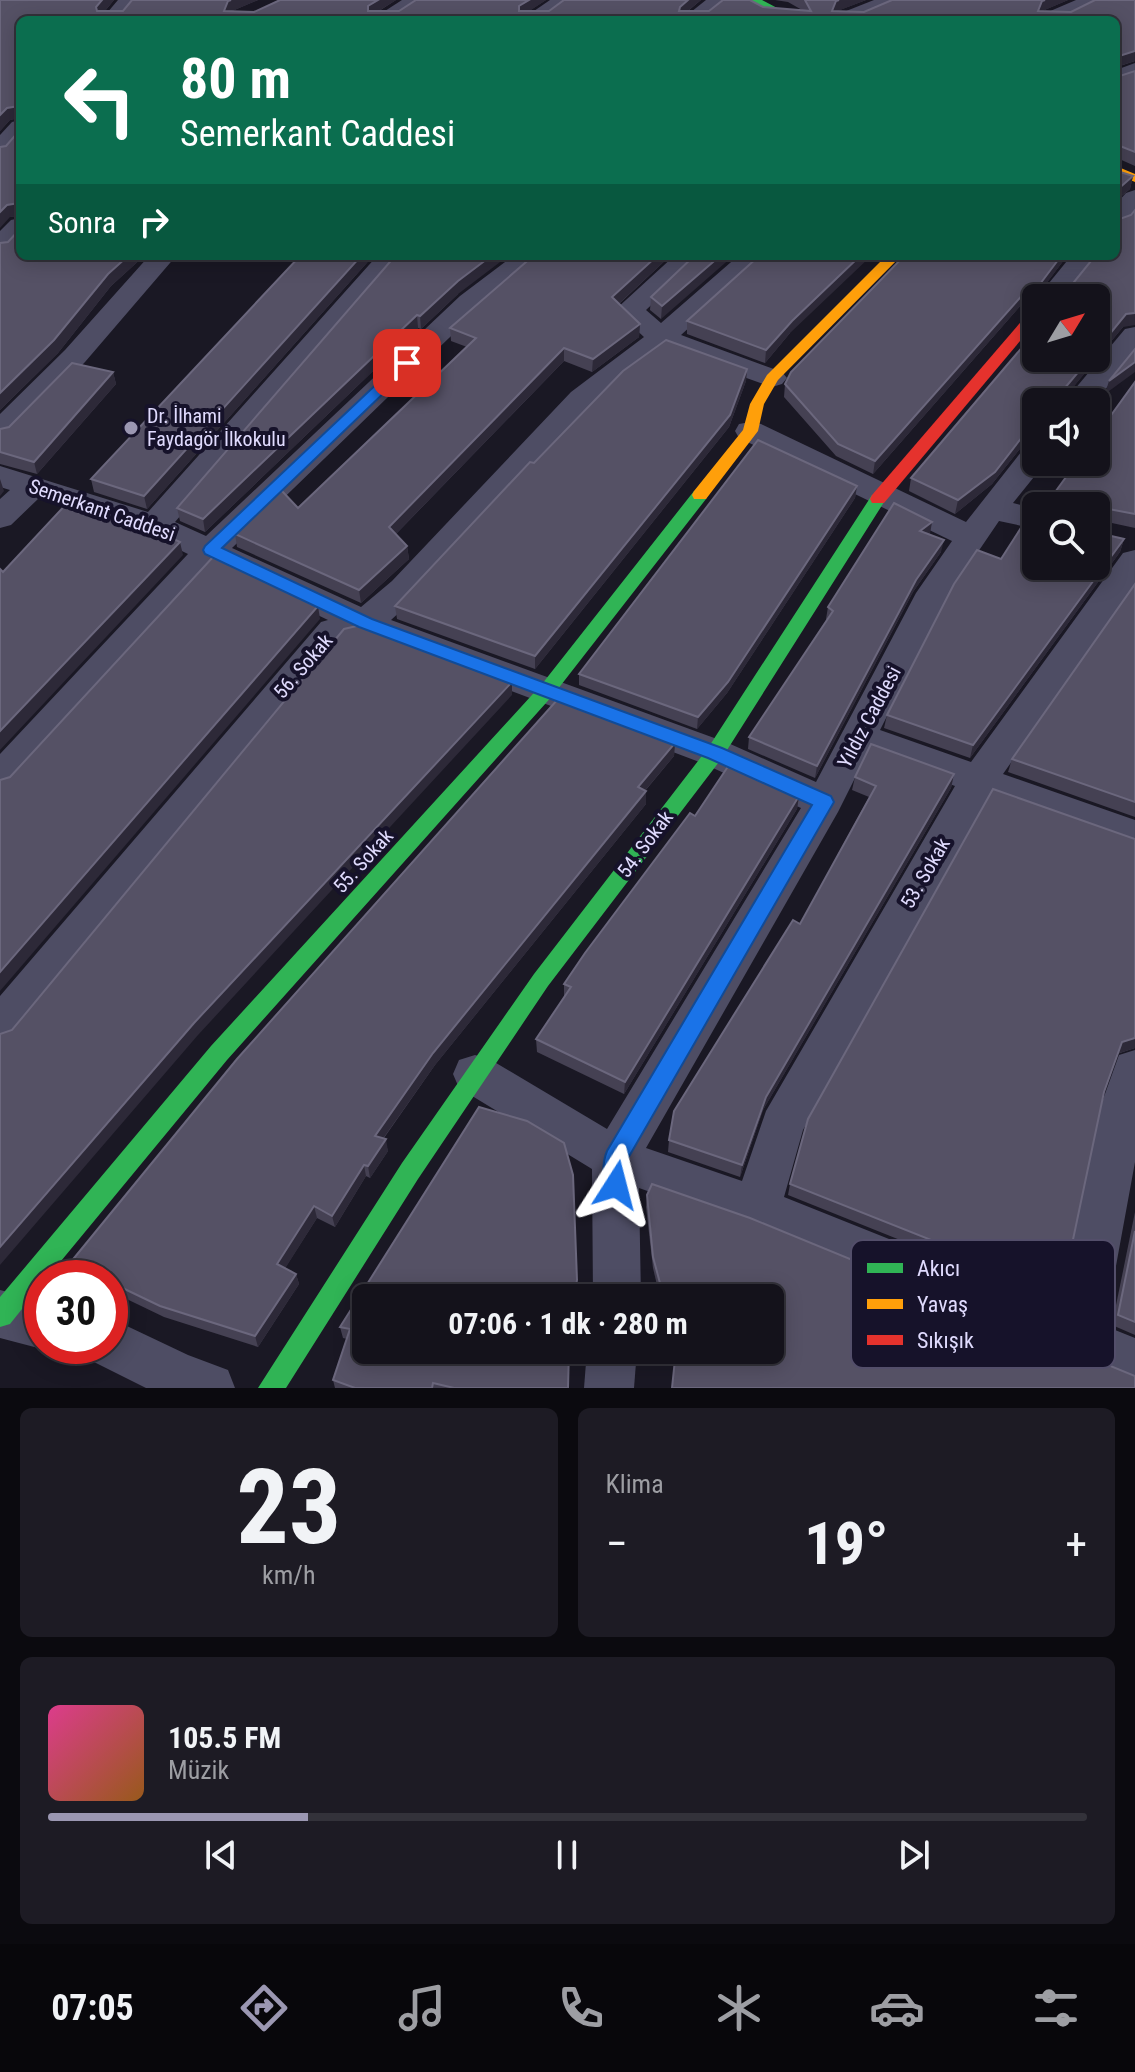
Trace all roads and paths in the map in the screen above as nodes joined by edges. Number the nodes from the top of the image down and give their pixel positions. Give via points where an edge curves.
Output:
1 (129, 0) edge
2 (417, 0) edge
3 (565, 0) edge
4 (720, 0) edge
5 (754, 0) edge
6 (892, 0) edge
7 (1093, 0) edge
8 (115, 16) edge
9 (389, 16) edge
10 (539, 16) edge
11 (698, 16) edge
12 (787, 16) edge
13 (854, 16) edge
14 (1058, 16) edge
15 (16, 132) edge
16 (0, 150) edge
17 (1135, 198) edge
18 (1120, 215) edge
19 (16, 230) edge
20 (0, 246) edge
21 (159, 260) edge
22 (387, 260) edge
23 (525, 260) edge
24 (685, 260) edge
25 (749, 260) edge
26 (890, 260) edge
27 (1082, 260) edge
28 (1061, 284) edge
29 (1022, 329) edge
30 (1135, 335) edge
31 (661, 338) junction
32 (772, 378) junction
33 (1091, 388) edge
34 (0, 431) edge
35 (750, 431) junction
36 (1022, 472) edge
37 (15, 481) edge
38 (882, 493) junction
39 (0, 518) edge
40 (1022, 520) edge
41 (981, 523) junction
42 (154, 525) junction
43 (1131, 547) edge
44 (211, 550) junction
45 (365, 623) junction
46 (548, 689) junction
47 (859, 737) junction
48 (715, 753) junction
49 (0, 778) edge
50 (978, 781) junction
51 (824, 802) junction
52 (1135, 836) edge
53 (0, 1027) edge
54 (1135, 1069) edge
55 (475, 1074) junction
56 (615, 1158) junction
57 (757, 1208) junction
58 (1097, 1240) edge
59 (851, 1246) edge
60 (617, 1284) edge
61 (14, 1318) edge
62 (128, 1352) edge
63 (1115, 1354) edge
64 (1135, 1363) edge
65 (611, 1364) edge
66 (210, 1388) edge
67 (271, 1388) edge
68 (609, 1388) edge

1 - 8 street
2 - 9 street
3 - 10 street
4 - 11 street
5 - 12 street
6 - 13 street
7 - 14 street
15 - 16 street
17 - 18 street
19 - 20 street
21 - 34 street
22 - 42 street
23 - 44 street via 470,302
24 - 31 street via 629,310
25 - 31 street, 56. Sokak
26 - 32 street, 55. Sokak
27 - 28 street
29 - 38 street, 54. Sokak
30 - 33 street
31 - 32 street
31 - 45 street, 56. Sokak via 581,398 426,566
32 - 35 street, 55. Sokak
35 - 38 street
35 - 46 street, 55. Sokak
36 - 41 street, Yıldız Caddesi
37 - 39 street
37 - 42 street, Semerkant Caddesi
38 - 41 street
38 - 48 street, 54. Sokak
40 - 41 street
41 - 47 street, Yıldız Caddesi via 933,593
42 - 44 street, Semerkant Caddesi
43 - 50 street, 53. Sokak
44 - 45 street, Semerkant Caddesi
44 - 49 street
45 - 46 street, Semerkant Caddesi
45 - 53 street, 56. Sokak via 333,630
46 - 48 street, Semerkant Caddesi
46 - 61 street, 55. Sokak via 219,1053
47 - 50 street
47 - 51 street, Yıldız Caddesi
48 - 51 street, Semerkant Caddesi
48 - 55 street, 54. Sokak
50 - 52 street
50 - 57 street, 53. Sokak via 782,1125
51 - 56 street, Yıldız Caddesi
54 - 58 street
55 - 56 street
55 - 67 street, 54. Sokak
56 - 57 street
56 - 60 street
57 - 59 street
62 - 66 street
63 - 64 street
65 - 68 street

